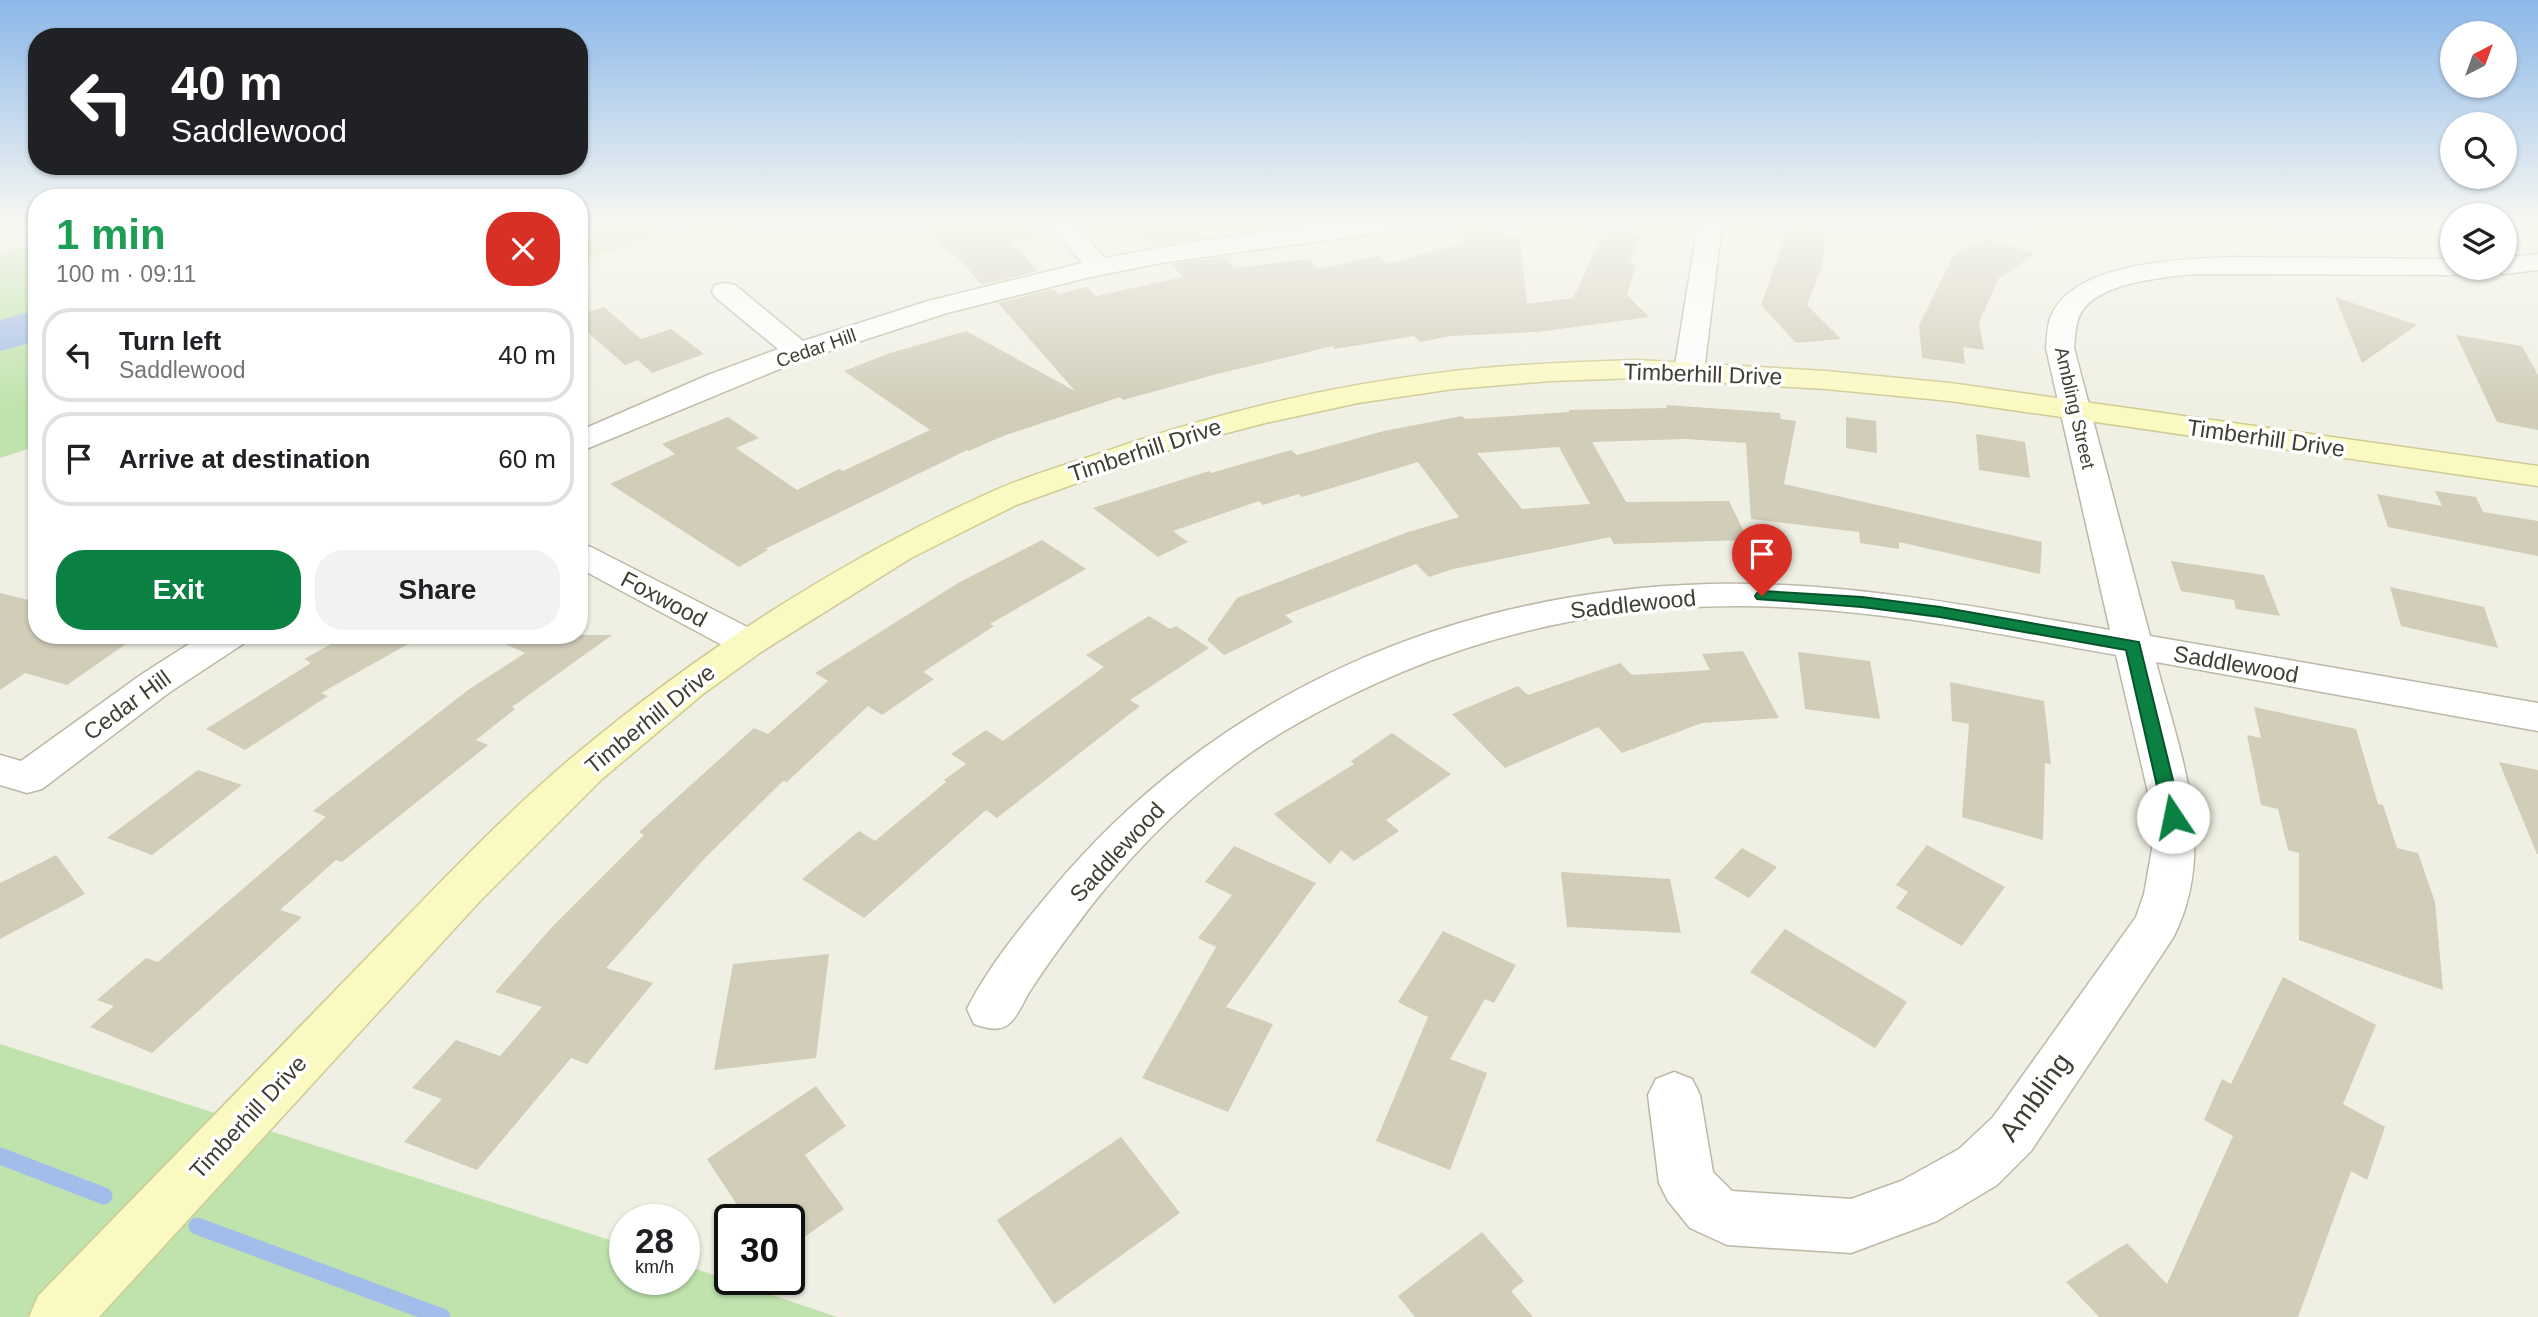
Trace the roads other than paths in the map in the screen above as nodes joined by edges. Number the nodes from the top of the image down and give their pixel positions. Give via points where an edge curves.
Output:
1 (1028, 285) edge
2 (1701, 285) edge
3 (2102, 285) edge
4 (725, 291) dead end
5 (800, 353) junction
6 (1689, 371) junction
7 (2075, 411) junction
8 (588, 439) edge
9 (2538, 476) edge
10 (588, 559) edge
11 (748, 643) junction
12 (216, 644) edge
13 (2133, 646) junction
14 (2538, 717) edge
15 (13, 774) edge
16 (992, 1009) dead end
17 (1674, 1095) dead end
18 (59, 1317) edge

1 - 5 street, Cedar Hill via 944,306
2 - 6 street
3 - 7 street, Ambling Street via 2073,303 2060,324 2060,348
4 - 5 street
5 - 8 street, Cedar Hill via 743,372
6 - 7 street, Timberhill Drive via 1950,392
6 - 11 street, Timberhill Drive via 1550,372 1454,380 1357,394 1178,436 1004,498 899,551
7 - 9 street, Timberhill Drive
7 - 13 street, Ambling Street
10 - 11 street, Foxwood
11 - 18 street, Timberhill Drive via 587,768 483,869
12 - 15 street, Cedar Hill
13 - 14 street, Saddlewood
13 - 16 street, Saddlewood via 1940,612 1787,596 1641,600 1572,609 1437,642 1310,696 1191,776 1135,827 1083,885 1036,942
13 - 17 street, Ambling via 2176,832 2168,895 2156,925 2004,1143 1979,1167 1917,1202 1851,1226 1727,1218 1710,1209 1688,1183

